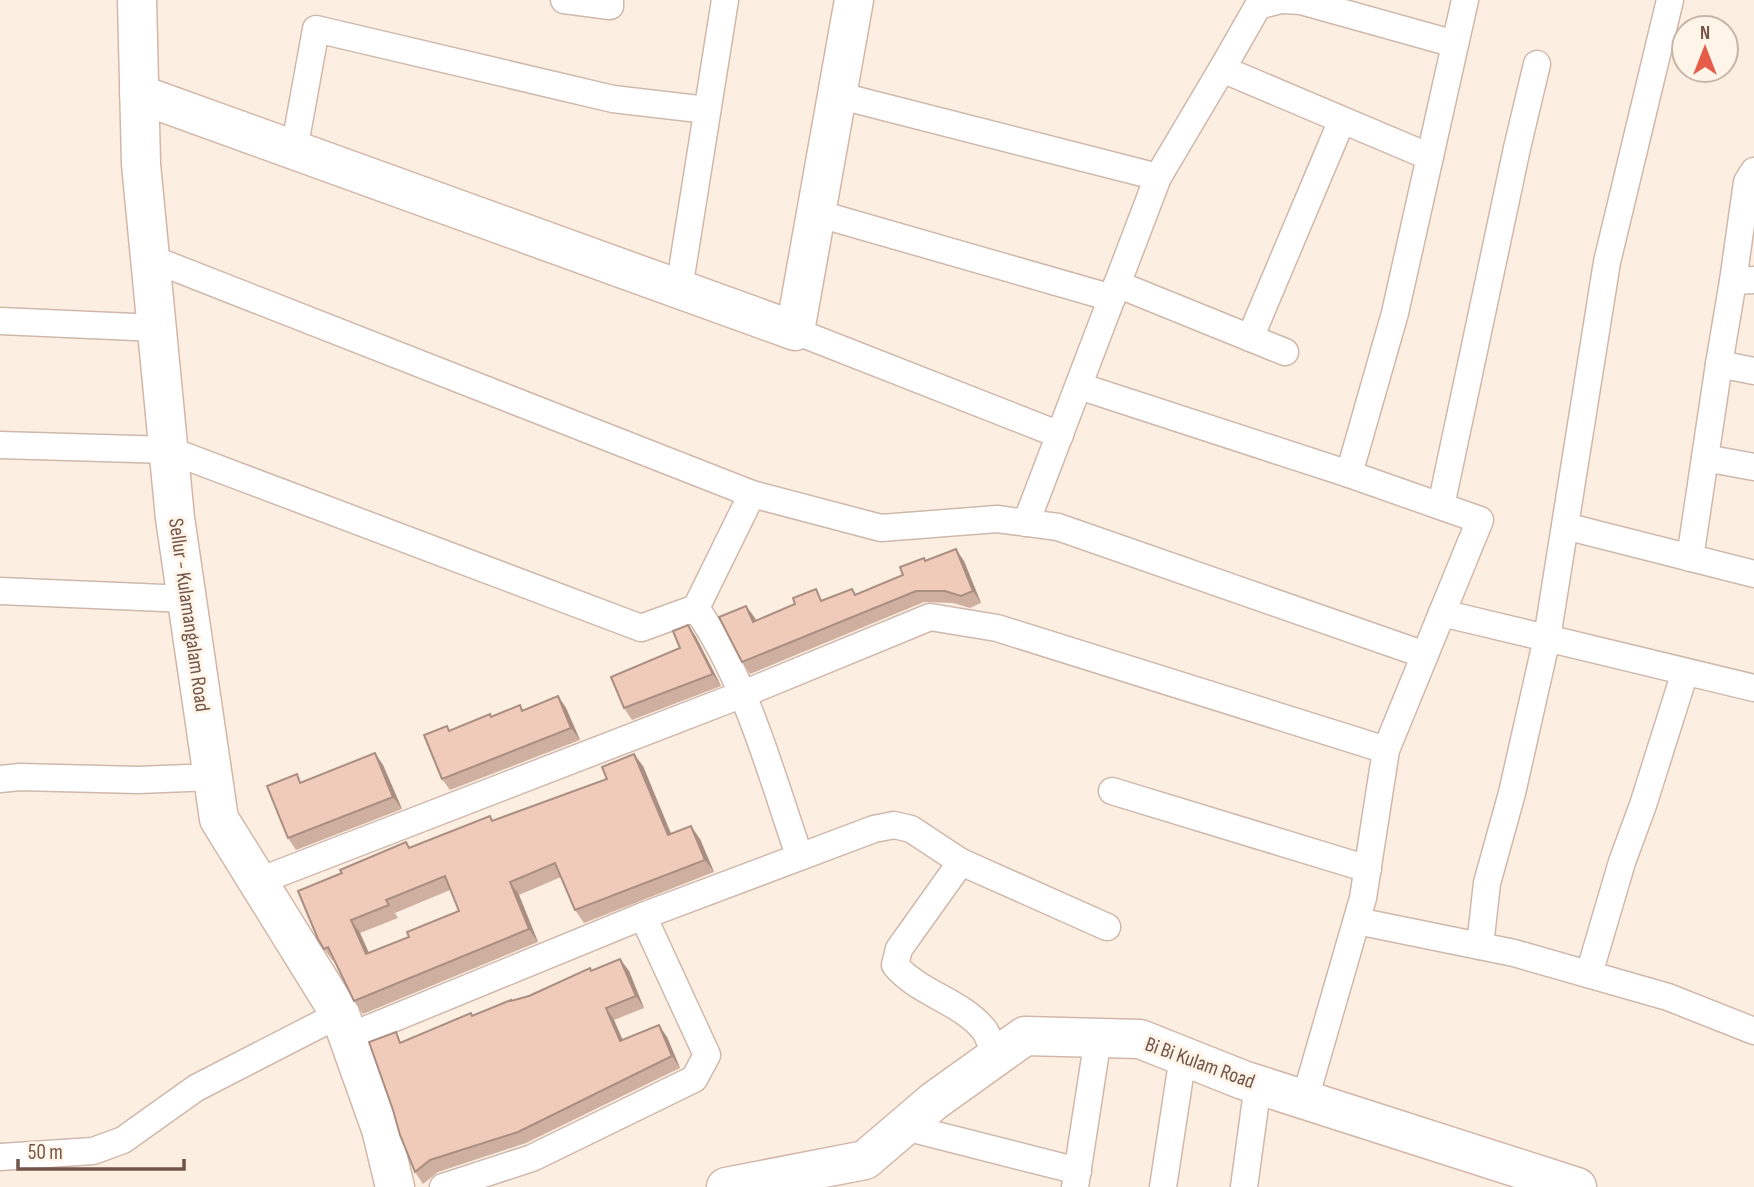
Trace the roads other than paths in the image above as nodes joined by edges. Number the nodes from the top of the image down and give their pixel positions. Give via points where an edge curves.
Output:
1 (137, 0) edge
2 (564, 0) edge
3 (610, 0) edge
4 (725, 0) edge
5 (854, 0) edge
6 (1283, 0) edge
7 (1465, 0) edge
8 (1662, 1) edge
9 (1455, 44) junction
10 (1537, 64) dead end
11 (1222, 69) junction
12 (139, 93) junction
13 (837, 95) junction
14 (707, 110) junction
15 (1342, 120) junction
16 (294, 150) junction
17 (1430, 157) junction
18 (1754, 171) edge
19 (1158, 177) junction
20 (816, 213) junction
21 (150, 258) junction
22 (1743, 280) edge
23 (679, 289) junction
24 (1115, 291) junction
25 (0, 321) edge
26 (157, 328) junction
27 (795, 331) junction
28 (1250, 338) junction
29 (1285, 352) dead end
30 (1719, 364) junction
31 (1754, 371) edge
32 (1079, 386) junction
33 (1060, 435) junction
34 (0, 445) edge
35 (169, 450) junction
36 (1705, 458) junction
37 (1754, 467) edge
38 (1349, 474) junction
39 (752, 494) junction
40 (1441, 506) junction
41 (1026, 523) junction
42 (1565, 526) junction
43 (1690, 558) junction
44 (1754, 574) edge
45 (0, 592) edge
46 (187, 599) junction
47 (696, 608) junction
48 (1442, 613) junction
49 (1547, 638) junction
50 (1425, 655) junction
51 (1685, 672) junction
52 (1754, 688) edge
53 (743, 694) junction
54 (1386, 750) junction
55 (213, 778) junction
56 (0, 779) edge
57 (1112, 791) dead end
58 (799, 855) junction
59 (961, 862) junction
60 (1368, 869) junction
61 (259, 881) junction
62 (643, 916) junction
63 (1357, 921) junction
64 (1107, 927) dead end
65 (1480, 946) junction
66 (1589, 974) junction
67 (344, 1026) junction
68 (1754, 1031) edge
69 (1098, 1038) junction
70 (1183, 1056) junction
71 (996, 1057) junction
72 (1258, 1084) junction
73 (1305, 1099) junction
74 (905, 1127) junction
75 (0, 1157) edge
76 (1077, 1179) edge
77 (395, 1187) edge
78 (443, 1187) edge
79 (726, 1187) edge
80 (1163, 1187) edge
81 (1244, 1187) edge
82 (1577, 1187) edge

1 - 12 street, Sellur - Kulamangalam Road
2 - 3 street via 610,6
4 - 14 street
5 - 13 street
6 - 9 street
6 - 11 street via 1258,6
7 - 9 street
8 - 42 street via 1607,262
9 - 17 street
10 - 40 street
11 - 15 street
11 - 19 street
12 - 16 street
12 - 21 street, Sellur - Kulamangalam Road
13 - 19 street
13 - 20 street
14 - 16 street via 613,99 316,29
14 - 23 street
15 - 17 street
15 - 28 street
16 - 23 street
17 - 38 street via 1395,313
18 - 22 street via 1747,182
19 - 24 street
20 - 24 street
20 - 27 street
21 - 26 street, Sellur - Kulamangalam Road
21 - 39 street
22 - 30 street
23 - 27 street
24 - 28 street
24 - 32 street
25 - 26 street
26 - 35 street, Sellur - Kulamangalam Road
27 - 33 street
28 - 29 street
30 - 31 street
30 - 36 street
32 - 33 street
32 - 38 street
33 - 41 street
34 - 35 street
35 - 46 street, Sellur - Kulamangalam Road
35 - 47 street via 641,628
36 - 37 street
36 - 43 street
38 - 40 street
39 - 41 street via 881,528 997,519
39 - 47 street
40 - 48 street via 1480,520
41 - 50 street via 1058,527
42 - 43 street
42 - 49 street
43 - 44 street
45 - 46 street
46 - 55 street, Sellur - Kulamangalam Road
47 - 53 street
48 - 49 street
48 - 50 street
49 - 51 street
49 - 65 street via 1487,883
50 - 54 street
51 - 52 street
51 - 66 street
53 - 54 street via 930,617 997,628
53 - 58 street
53 - 61 street
54 - 60 street
55 - 56 street
55 - 61 street, Sellur - Kulamangalam Road via 219,819
57 - 60 street
58 - 59 street via 894,825 911,829
58 - 62 street
59 - 64 street
59 - 71 street via 900,948 895,965 903,975 976,1022
60 - 63 street
61 - 67 street, Sellur - Kulamangalam Road
62 - 67 street
62 - 78 street via 707,1055 694,1079 532,1158
63 - 65 street
63 - 73 street
65 - 66 street
66 - 68 street via 1668,997
67 - 75 street via 196,1088 123,1140 93,1151
67 - 77 street, Sellur - Kulamangalam Road via 381,1129
69 - 70 street, Bi Bi Kulam Road via 1140,1039
69 - 71 street, Bi Bi Kulam Road via 1025,1036
69 - 76 street
70 - 72 street, Bi Bi Kulam Road
70 - 80 street
71 - 74 street, Bi Bi Kulam Road
72 - 73 street, Bi Bi Kulam Road
72 - 81 street
73 - 82 street, Bi Bi Kulam Road
74 - 76 street
74 - 79 street, Bi Bi Kulam Road via 865,1160

